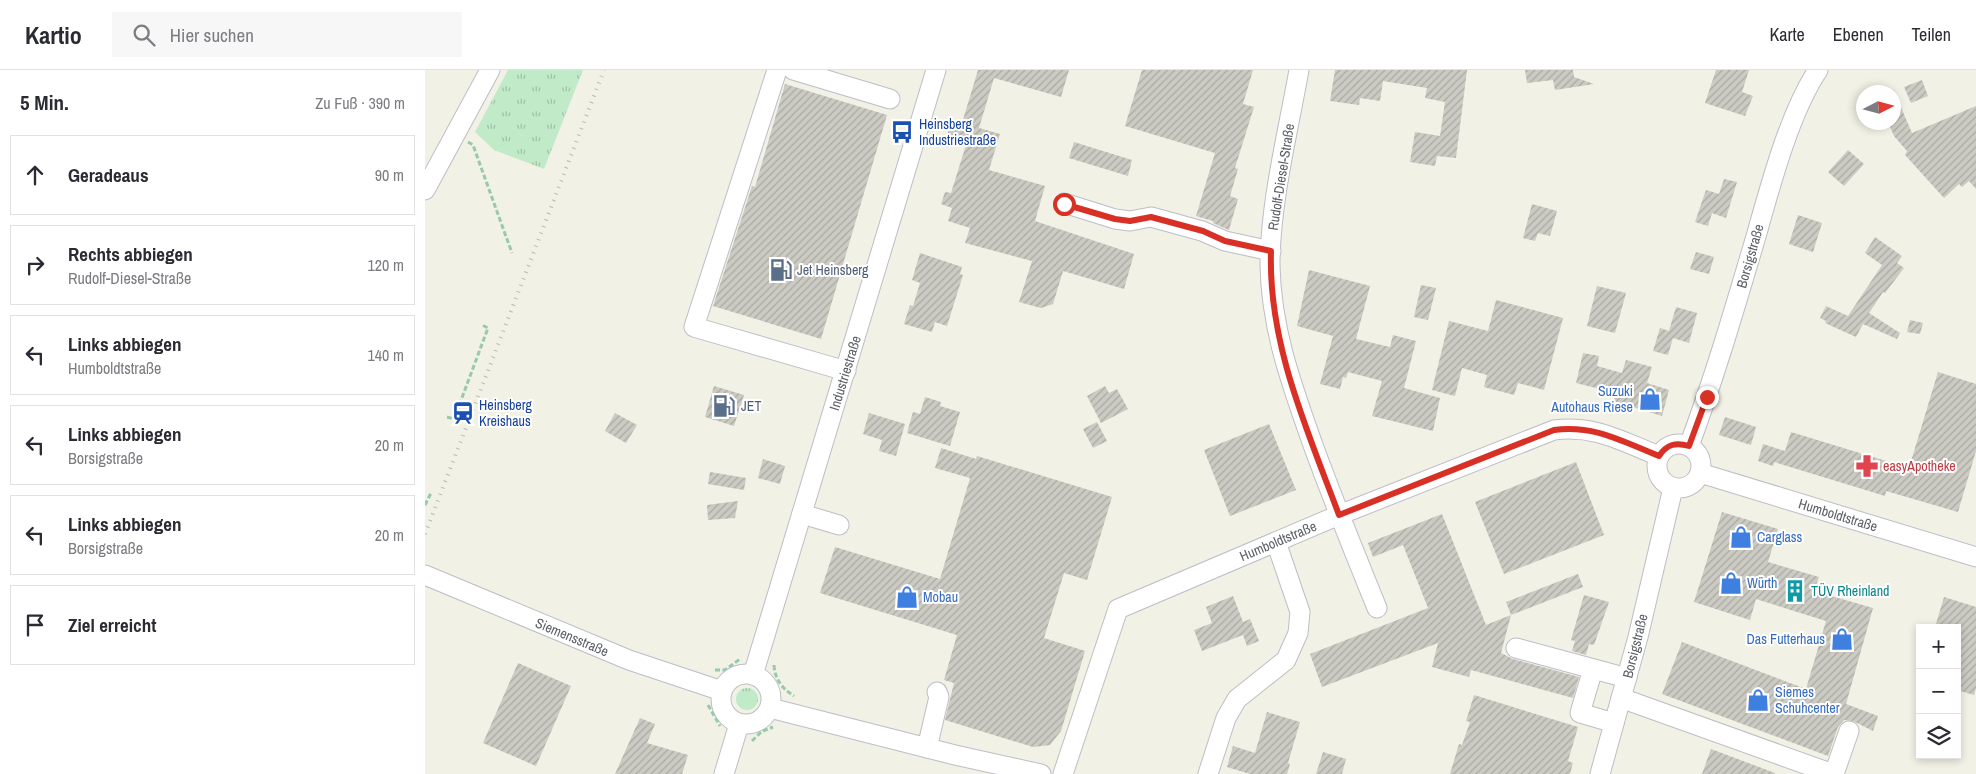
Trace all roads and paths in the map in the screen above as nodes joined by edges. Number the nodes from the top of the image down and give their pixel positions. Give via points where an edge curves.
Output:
1 (491, 70) edge
2 (777, 70) edge
3 (793, 70) edge
4 (936, 70) edge
5 (1299, 70) edge
6 (1818, 70) edge
7 (891, 99) dead end
8 (455, 134) junction
9 (425, 190) edge
10 (1064, 204) dead end
11 (1271, 251) junction
12 (512, 253) dead end
13 (482, 325) dead end
14 (845, 371) junction
15 (447, 417) dead end
16 (1689, 446) junction
17 (1659, 456) junction
18 (1700, 473) junction
19 (1673, 488) junction
20 (431, 493) dead end
21 (425, 504) edge
22 (802, 514) junction
23 (1339, 515) junction
24 (839, 525) dead end
25 (1276, 542) junction
26 (1976, 557) edge
27 (425, 575) edge
28 (1377, 608) dead end
29 (1516, 648) dead end
30 (1593, 669) junction
31 (753, 675) junction
32 (1627, 678) junction
33 (723, 692) junction
34 (937, 692) dead end
35 (1621, 698) junction
36 (770, 708) junction
37 (1614, 723) junction
38 (739, 724) junction
39 (1849, 732) dead end
40 (927, 748) junction
41 (724, 774) edge
42 (1041, 774) edge
43 (1063, 774) edge
44 (1208, 774) edge
45 (1601, 774) edge
46 (1834, 774) edge

1 - 8 street
2 - 14 street via 694,326
3 - 7 street
4 - 14 street, Industriestraße
5 - 11 street, Rudolf-Diesel-Straße via 1271,230
6 - 16 street, Borsigstraße via 1794,119 1774,174 1707,397
8 - 9 street
8 - 12 path via 473,145
10 - 11 street via 1115,219 1130,221 1151,217 1203,231 1225,241
11 - 23 street, Rudolf-Diesel-Straße via 1273,314 1287,373
13 - 15 path via 488,328 465,392 454,419
14 - 22 street, Industriestraße
16 - 17 street via 1669,446
16 - 18 street via 1699,458
17 - 19 street via 1658,475
17 - 23 street, Humboldtstraße via 1598,431 1575,427 1554,430
18 - 19 street via 1686,487
18 - 26 street, Humboldtstraße
19 - 32 street, Borsigstraße
20 - 21 path
22 - 24 street
22 - 31 street, Industriestraße
23 - 25 street, Humboldtstraße
23 - 28 street, Rudolf-Diesel-Straße
25 - 43 street, Humboldtstraße via 1118,609
25 - 44 street via 1300,612 1298,633 1286,660 1237,699 1226,718
27 - 33 street, Siemensstraße via 629,660
29 - 30 street
30 - 32 street
30 - 37 street via 1580,713
31 - 33 street via 741,675 729,681
31 - 36 street via 765,682 771,694
32 - 35 street, Borsigstraße
33 - 38 street via 722,705 728,716
34 - 40 street via 939,697
35 - 37 street, Borsigstraße
35 - 46 street
36 - 38 street via 763,718 752,724
36 - 40 street
37 - 45 street, Borsigstraße
38 - 41 street
39 - 46 street
40 - 42 street

